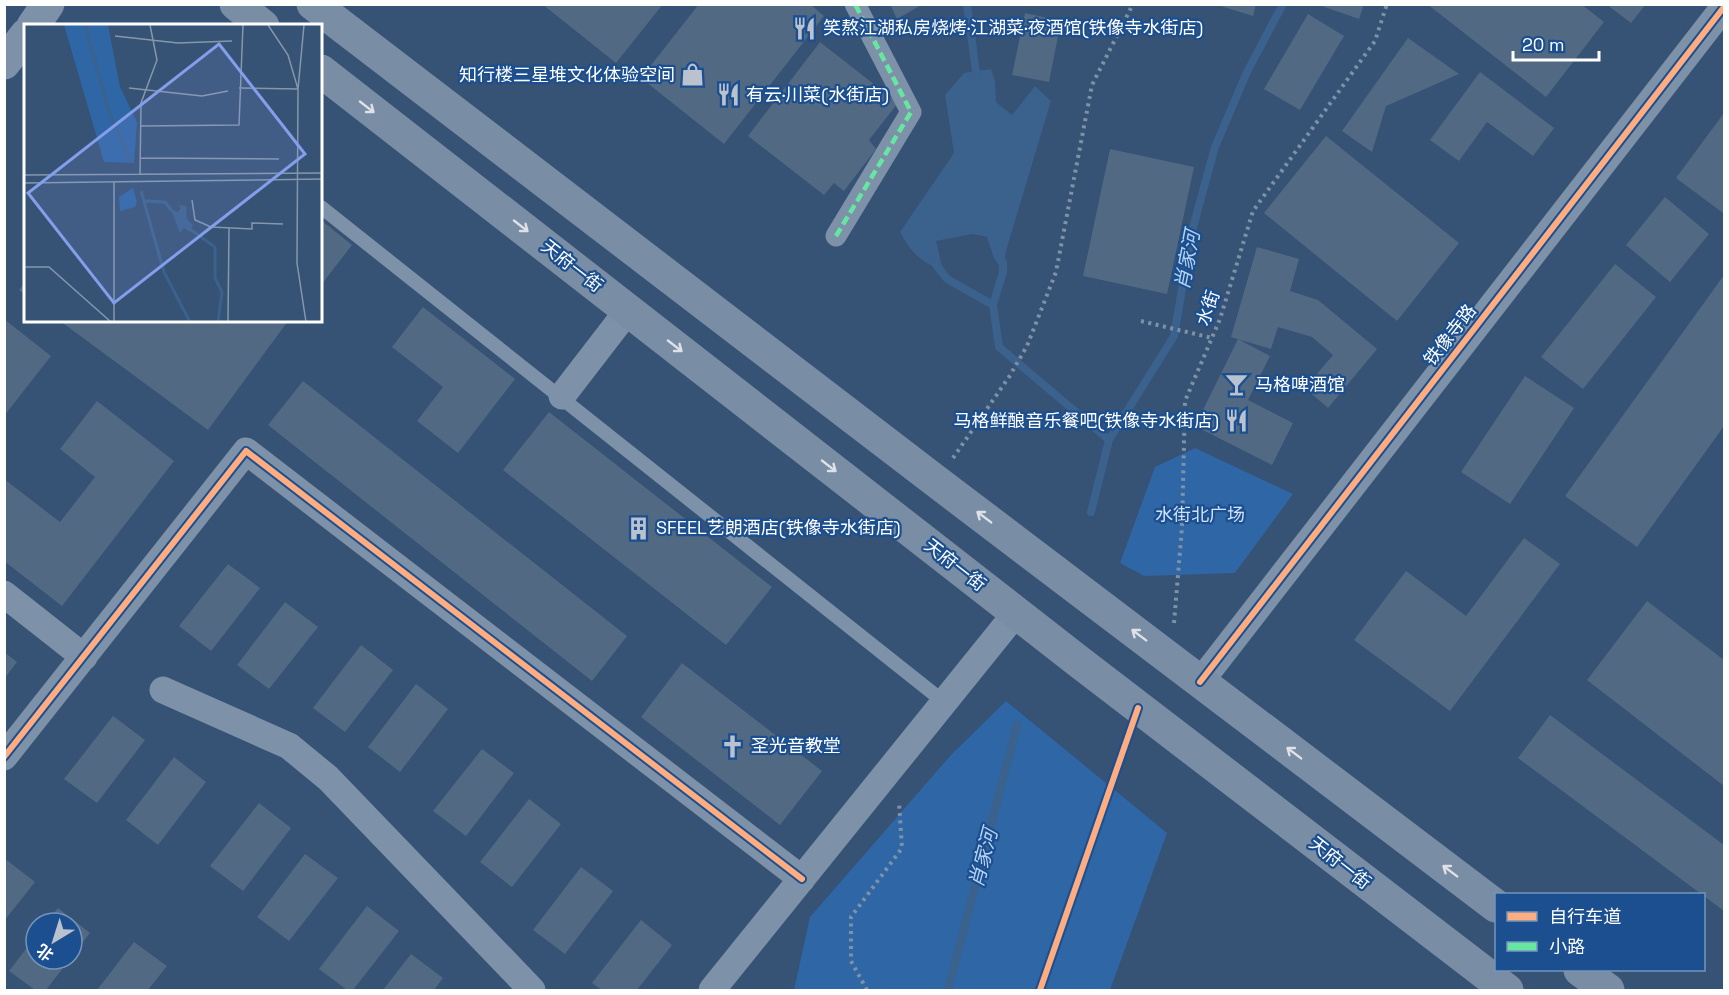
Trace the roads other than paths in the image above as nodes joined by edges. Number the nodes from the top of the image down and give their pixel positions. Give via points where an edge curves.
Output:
1 (48, 4) edge
2 (236, 4) edge
3 (313, 4) edge
4 (855, 4) edge
5 (1725, 7) edge
6 (34, 24) edge
7 (261, 24) edge
8 (24, 38) edge
9 (4, 63) edge
10 (322, 72) edge
11 (322, 208) edge
12 (836, 236) dead end
13 (628, 309) junction
14 (562, 396) junction
15 (4, 594) edge
16 (1017, 613) junction
17 (84, 657) junction
18 (1200, 682) junction
19 (163, 690) dead end
20 (944, 702) junction
21 (4, 757) edge
22 (802, 879) junction
23 (1495, 904) edge
24 (1583, 971) edge
25 (532, 990) edge
26 (712, 990) edge
27 (1507, 990) edge
28 (1608, 990) edge

1 - 6 street
2 - 7 main road
18 -> 3 main road
4 - 12 street via 911,112
5 - 18 street, 铁像寺路
8 - 9 street
10 -> 13 main road, 天府一街
11 - 14 lane
13 - 14 street
13 -> 16 main road, 天府一街
14 - 20 lane
15 - 17 street
16 - 20 street
16 - 27 main road, 天府一街
17 - 21 street
17 - 22 street via 246,451
23 -> 18 main road
19 - 25 street via 289,746 328,778
20 - 22 street
22 - 26 street
24 - 28 main road

